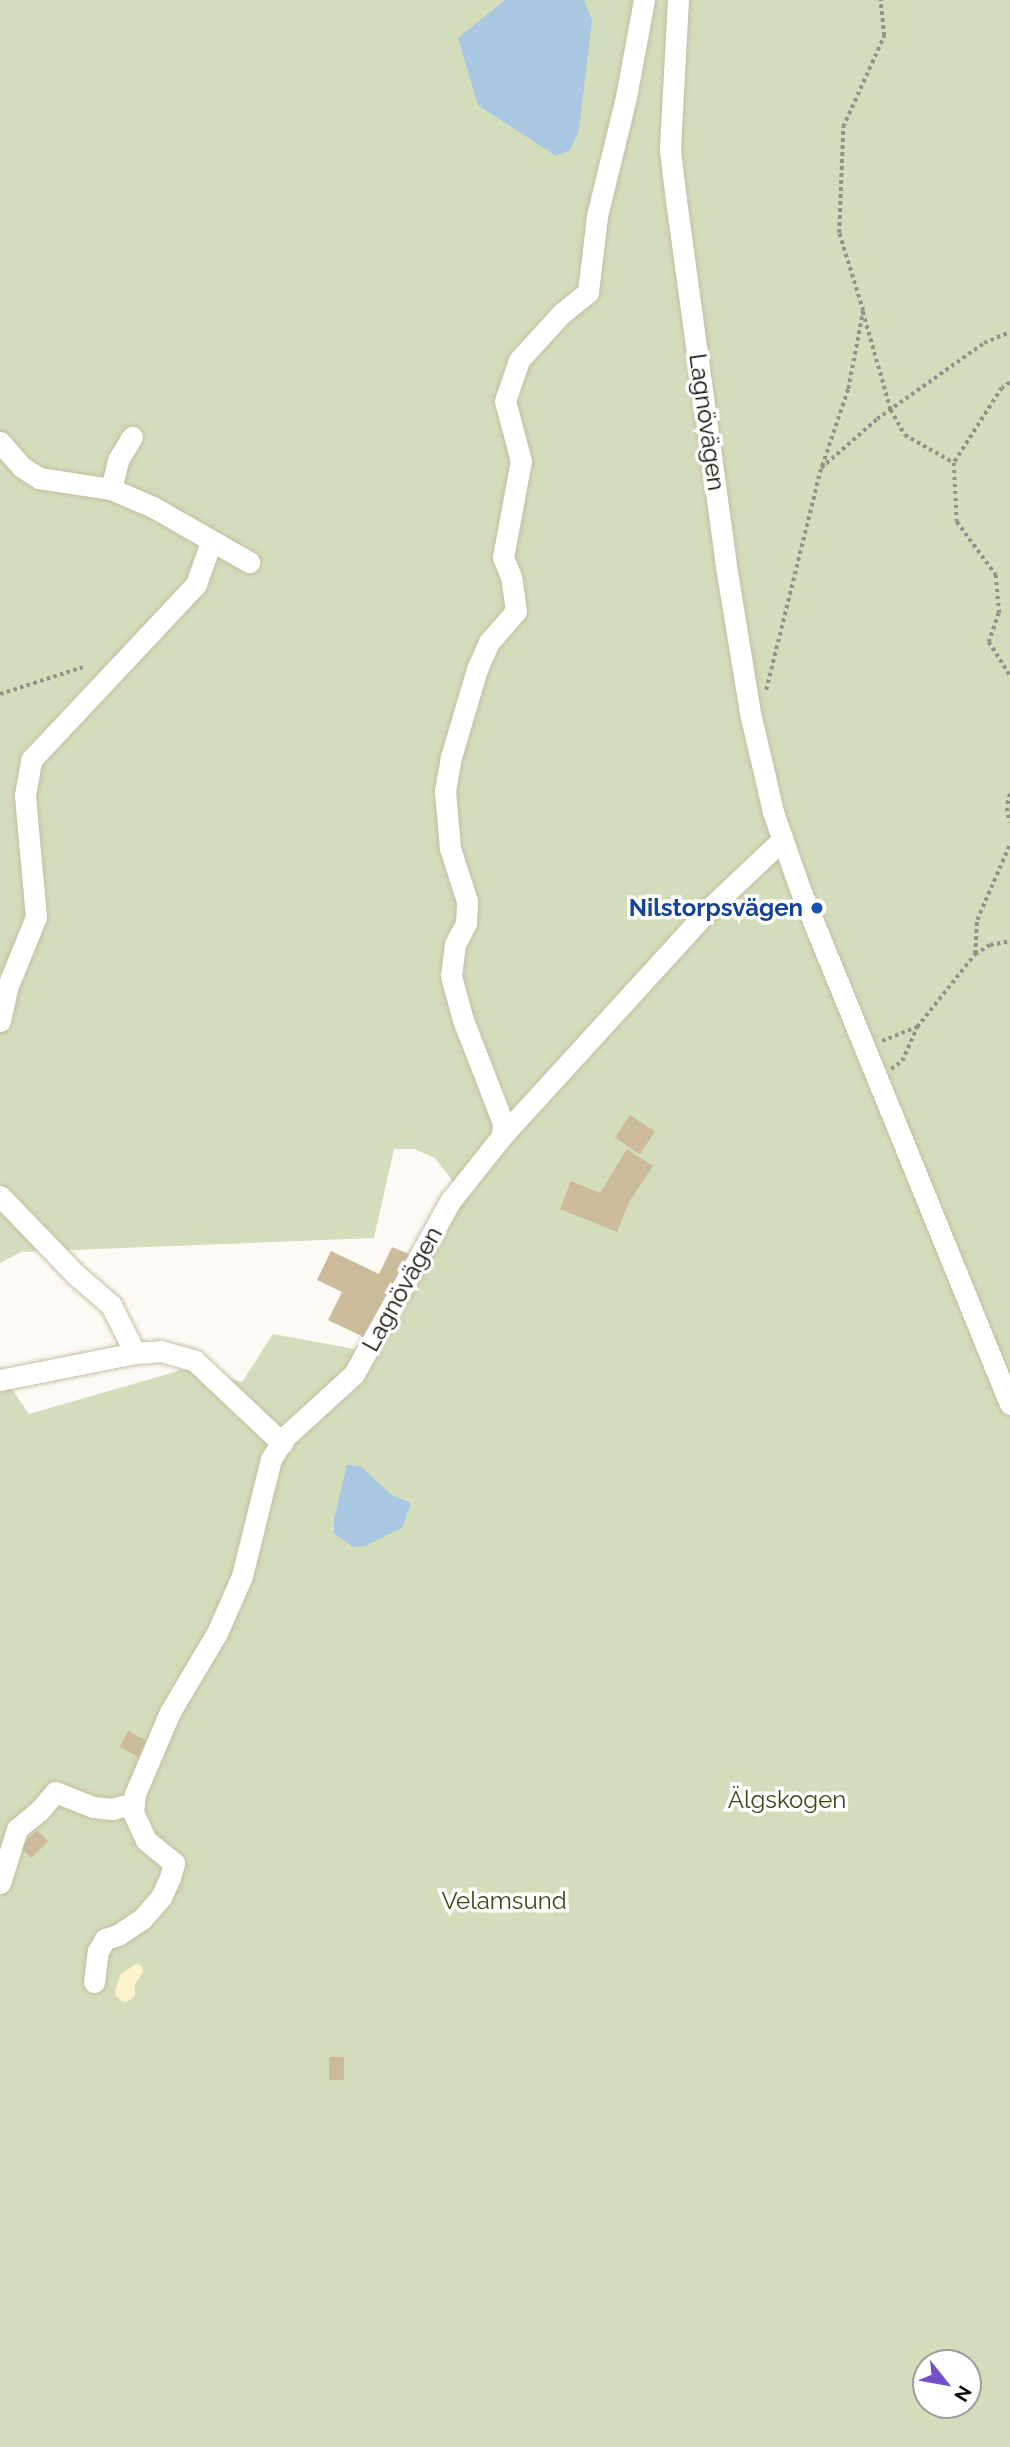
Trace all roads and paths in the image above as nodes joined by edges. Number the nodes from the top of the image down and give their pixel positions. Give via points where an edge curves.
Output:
1 (644, 0) edge
2 (678, 0) edge
3 (880, 0) edge
4 (863, 311) junction
5 (1010, 332) edge
6 (1010, 383) edge
7 (891, 410) junction
8 (132, 436) dead end
9 (0, 442) edge
10 (954, 463) junction
11 (821, 467) junction
12 (111, 489) junction
13 (211, 542) junction
14 (249, 562) dead end
15 (83, 667) dead end
16 (1010, 676) edge
17 (0, 694) edge
18 (750, 713) junction
19 (1010, 794) edge
20 (1010, 823) edge
21 (782, 839) junction
22 (1010, 844) edge
23 (1010, 941) edge
24 (975, 954) junction
25 (0, 1021) edge
26 (917, 1027) junction
27 (874, 1032) dead end
28 (878, 1077) junction
29 (502, 1136) junction
30 (0, 1196) edge
31 (135, 1353) junction
32 (0, 1380) edge
33 (1010, 1404) edge
34 (282, 1443) junction
35 (134, 1803) junction
36 (0, 1884) edge
37 (94, 1982) dead end

1 - 29 street via 597,216 588,292 519,360 505,401 521,461 503,556 516,611 489,642 477,669 445,791 450,848 467,901 466,923 455,944 451,976 503,1122
2 - 18 street, Lagnövägen via 671,95 673,175
3 - 4 path via 884,36 843,127 839,233
4 - 7 path
4 - 11 path via 848,389
5 - 7 path via 984,343
6 - 10 path via 1002,388
7 - 10 path via 905,435
7 - 11 path
8 - 12 street via 118,460
9 - 12 street via 39,478
10 - 16 path via 957,522 996,576 999,613 989,642
11 - 18 path via 769,686
12 - 13 street via 153,507
13 - 14 street
13 - 25 street via 196,584 31,760 25,795 36,917 7,988
15 - 17 path
18 - 21 street, Lagnövägen
19 - 20 path
21 - 28 street, Lagnövägen
21 - 29 street, Lagnövägen via 709,909
22 - 24 path via 977,920
23 - 24 path
24 - 26 path
26 - 27 path via 881,1041
26 - 28 path via 902,1061
28 - 33 street, Lagnövägen
29 - 34 street, Lagnövägen via 451,1200 354,1374
30 - 31 street via 75,1274 111,1304
31 - 32 street
31 - 34 street via 161,1351 195,1361
34 - 35 street, Lagnövägen via 264,1477 242,1576 217,1633 170,1712
35 - 36 street via 112,1809 93,1807 55,1792 17,1829
35 - 37 street via 133,1812 146,1840 174,1863 161,1897 142,1919 105,1939 98,1951

